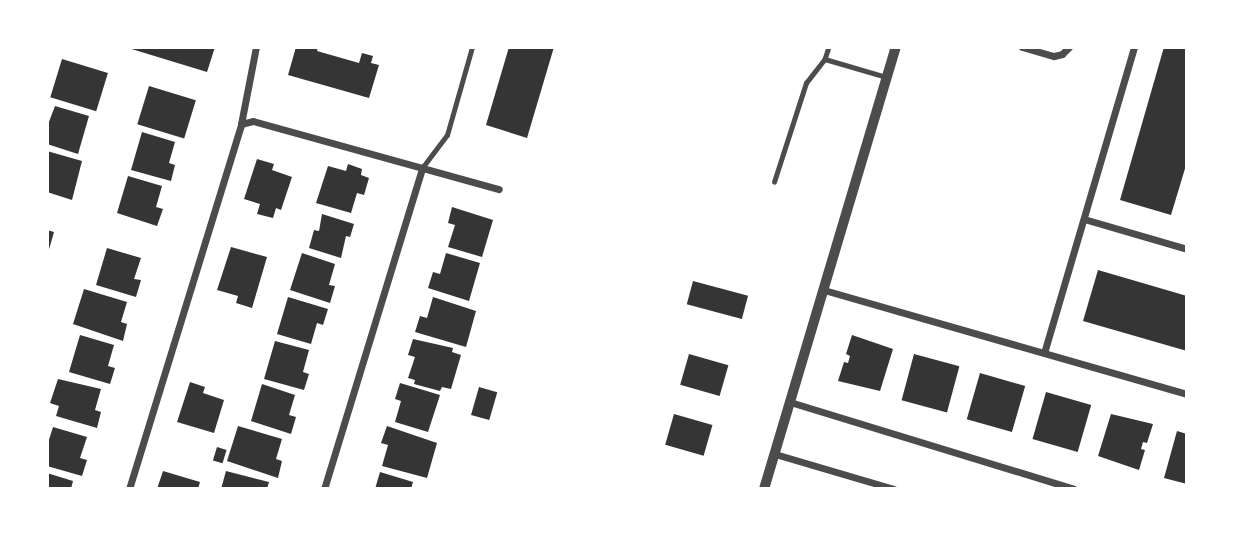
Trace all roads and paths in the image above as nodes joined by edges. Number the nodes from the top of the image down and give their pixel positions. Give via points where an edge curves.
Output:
1 (256, 47) edge
2 (472, 47) edge
3 (829, 47) edge
4 (896, 47) edge
5 (1022, 47) edge
6 (1069, 47) edge
7 (1134, 47) edge
8 (825, 60) junction
9 (887, 77) junction
10 (241, 124) junction
11 (422, 168) junction
12 (775, 182) dead end
13 (499, 189) dead end
14 (1084, 219) junction
15 (1187, 249) edge
16 (824, 290) junction
17 (1044, 353) junction
18 (1187, 394) edge
19 (790, 402) junction
20 (775, 454) junction
21 (129, 489) edge
22 (324, 489) edge
23 (764, 489) edge
24 (894, 489) edge
25 (1074, 489) edge

1 - 10 street
2 - 11 lane via 447,135
3 - 8 lane
4 - 9 street
5 - 6 street via 1054,56
7 - 14 street
8 - 9 lane
8 - 12 lane via 806,83
9 - 16 street
10 - 11 street via 253,121
10 - 21 street
11 - 13 street
11 - 22 street
14 - 15 street
14 - 17 street
16 - 17 street
16 - 19 street
17 - 18 street
19 - 20 street
19 - 25 street
20 - 23 street
20 - 24 street

